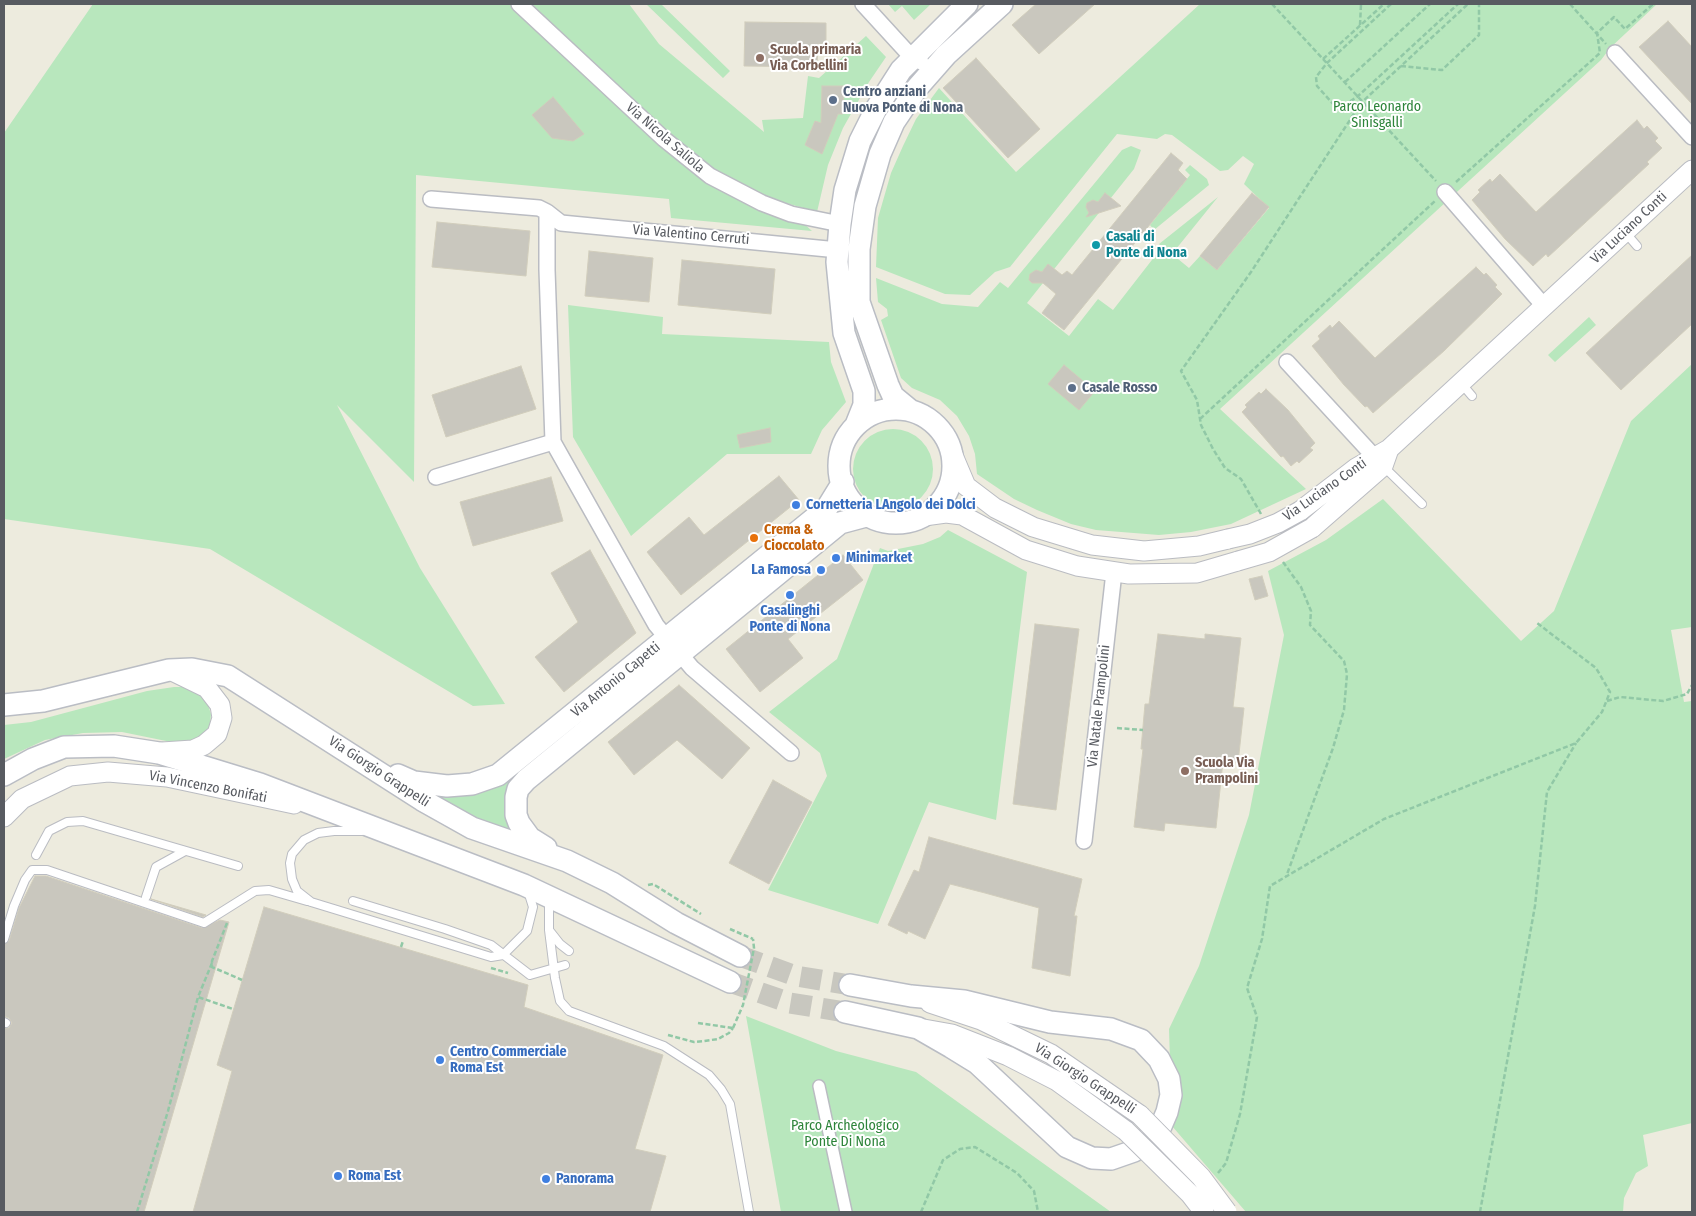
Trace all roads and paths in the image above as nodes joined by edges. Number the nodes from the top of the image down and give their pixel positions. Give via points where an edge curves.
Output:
1 (519, 4) edge
2 (864, 4) edge
3 (967, 4) edge
4 (1002, 4) edge
5 (1272, 4) edge
6 (1361, 4) edge
7 (1384, 4) edge
8 (1391, 4) edge
9 (1430, 4) edge
10 (1458, 4) edge
11 (1468, 4) edge
12 (1479, 4) edge
13 (1570, 4) edge
14 (1653, 4) edge
15 (1360, 26) junction
16 (1597, 33) junction
17 (1616, 54) joint
18 (914, 57) junction
19 (1323, 60) junction
20 (1327, 64) junction
21 (1400, 66) junction
22 (932, 71) junction
23 (1345, 82) junction
24 (1357, 97) junction
25 (1361, 103) junction
26 (1692, 137) edge
27 (1692, 170) edge
28 (1445, 192) junction
29 (431, 199) dead end
30 (547, 212) junction
31 (840, 224) junction
32 (838, 250) junction
33 (1544, 306) junction
34 (1287, 362) dead end
35 (910, 410) junction
36 (1200, 420) junction
37 (856, 426) junction
38 (553, 442) junction
39 (952, 453) junction
40 (1382, 457) junction
41 (436, 477) dead end
42 (842, 482) junction
43 (1422, 504) dead end
44 (866, 516) junction
45 (924, 516) junction
46 (1262, 516) dead end
47 (1130, 550) junction
48 (1282, 558) dead end
49 (1121, 573) junction
50 (1537, 623) dead end
51 (674, 647) junction
52 (169, 670) junction
53 (1692, 685) edge
54 (1607, 700) junction
55 (4, 705) edge
56 (1116, 728) dead end
57 (1143, 730) dead end
58 (1576, 743) junction
59 (159, 753) junction
60 (791, 753) dead end
61 (354, 756) junction
62 (526, 765) junction
63 (4, 775) edge
64 (334, 813) junction
65 (4, 817) edge
66 (379, 831) junction
67 (1084, 841) dead end
68 (185, 851) junction
69 (36, 855) dead end
70 (567, 861) junction
71 (238, 866) dead end
72 (1286, 877) junction
73 (524, 885) junction
74 (642, 886) dead end
75 (549, 896) junction
76 (146, 897) dead end
77 (353, 901) dead end
78 (311, 902) junction
79 (706, 917) dead end
80 (228, 919) dead end
81 (722, 926) dead end
82 (549, 930) junction
83 (4, 939) edge
84 (403, 941) dead end
85 (401, 947) dead end
86 (568, 951) dead end
87 (504, 955) junction
88 (740, 956) tunnel mouth
89 (212, 961) junction
90 (566, 966) dead end
91 (554, 967) junction
92 (242, 980) dead end
93 (730, 982) tunnel mouth
94 (850, 985) tunnel mouth
95 (911, 996) junction
96 (198, 997) junction
97 (234, 1009) dead end
98 (844, 1012) tunnel mouth
99 (698, 1023) dead end
100 (733, 1028) junction
101 (918, 1028) junction
102 (662, 1033) dead end
103 (819, 1086) dead end
104 (1226, 1163) dead end
105 (137, 1212) edge
106 (749, 1212) edge
107 (846, 1212) edge
108 (921, 1212) edge
109 (1038, 1212) edge
110 (1204, 1212) edge
111 (1227, 1212) edge
112 (1480, 1212) edge

1 - 31 street, Via Nicola Saliola via 664,139 710,176 791,214
2 - 18 street
3 - 18 main road
4 - 22 main road
5 - 19 path
6 - 15 path
7 - 15 path
8 - 20 path
9 - 23 path
10 - 24 path
11 - 21 path
12 - 21 path via 1479,35 1442,70
13 - 16 path
14 - 16 path via 1625,29 1614,17
15 - 19 path
16 - 17 path
16 - 28 path via 1600,54
17 - 26 street
18 - 22 street
18 - 31 main road via 901,70 860,141
19 - 20 path
20 - 23 path
20 - 24 path via 1316,77 1322,93 1334,105 1341,107
21 - 25 path
22 - 35 main road via 894,122 880,154 865,206 859,249 859,302 893,396
23 - 24 path
24 - 25 path
25 - 28 path
25 - 36 path via 1252,272 1181,371 1197,400
27 - 33 street, Via Luciano Conti via 1631,239
28 - 33 street
28 - 36 path
29 - 30 street, Via Valentino Cerruti via 539,208
30 - 32 street, Via Valentino Cerruti via 561,224
30 - 38 street
31 - 32 main road
32 - 37 main road via 844,333 864,391 864,405
33 - 40 street, Via Luciano Conti via 1467,389
34 - 40 street, Via Luciano Conti
35 - 37 main road via 880,410
35 - 39 main road via 921,412 935,421
36 - 46 path via 1213,449 1226,468 1241,479
37 - 42 main road via 842,448
38 - 41 street
38 - 51 street via 656,625
39 - 45 main road via 947,487
39 - 47 street, Via Luciano Conti via 966,486 1020,522 1092,545
40 - 43 lane
40 - 47 street, Via Luciano Conti, bridge via 1300,511 1250,534 1199,546
40 - 49 street, Via Luciano Conti, bridge via 1312,528 1269,552 1197,573
42 - 44 main road via 855,507
42 - 51 main road, Via Antonio Capetti via 827,508
44 - 45 main road via 878,522 908,524
44 - 51 main road, Via Antonio Capetti via 840,523
45 - 49 street, Via Luciano Conti via 962,515 1051,560
47 - 49 street
48 - 72 path via 1301,587 1311,611 1310,625 1344,661 1347,674 1344,710 1333,748
49 - 67 street, Via Natale Prampolini
50 - 54 path via 1596,668 1610,692
51 - 60 street, Via Antonio Capetti via 692,668
51 - 62 main road, Via Antonio Capetti
52 - 55 main road, Via Giorgio Grappelli via 43,701
52 - 59 street via 207,688 220,705 222,718 217,734 204,745 193,750
52 - 61 main road, Via Giorgio Grappelli via 192,669 228,676
53 - 54 path via 1687,694 1663,701 1620,697
54 - 58 path via 1602,712
56 - 57 path
58 - 72 path via 1384,819
58 - 112 path via 1547,792 1536,906
59 - 63 main road via 114,746 64,747
59 - 64 main road via 260,784
61 - 62 main road, Via Antonio Capetti via 414,782 447,786 486,780
61 - 70 main road, Via Giorgio Grappelli via 472,828
62 - 70 main road, Via Antonio Capetti via 516,797 519,823 530,838
64 - 65 street, Via Vincenzo Bonifati via 167,777 108,772 70,776 22,799
64 - 66 main road
66 - 73 main road
66 - 78 lane via 334,831 304,840 292,854 290,863 297,890
68 - 69 lane via 83,821 67,822 50,831
68 - 71 lane
68 - 76 lane via 156,867
70 - 88 main road, Via Giorgio Grappelli
72 - 104 path via 1270,886 1262,939 1247,988 1257,1017 1240,1114
73 - 75 main road
73 - 87 lane via 532,899 532,919 519,942
74 - 79 path via 653,884
75 - 82 lane
75 - 93 main road
77 - 87 lane via 445,928 491,945
78 - 83 lane via 269,890 255,892 204,923 47,870 32,870 14,906
78 - 87 lane via 476,954
80 - 89 path
81 - 100 path, bridge via 753,939 754,948 743,1005
82 - 86 lane
82 - 91 lane
84 - 85 path
87 - 91 lane via 530,975
89 - 92 path via 212,967
89 - 96 path
90 - 91 lane
91 - 106 lane via 560,1001 569,1011 664,1046 709,1076 721,1088 730,1104
94 - 95 main road, Via Giorgio Grappelli
95 - 101 main road via 944,998 1050,1022 1111,1029 1140,1040 1160,1058 1169,1079 1171,1095 1167,1112 1161,1126 1134,1151 1111,1159 1092,1158 1067,1147 977,1064
95 - 111 street, Via Giorgio Grappelli, bridge via 981,1020 1051,1054 1140,1115 1201,1177
96 - 97 path
96 - 105 path
98 - 101 main road, Via Giorgio Grappelli
99 - 100 path
100 - 102 path via 718,1039 694,1042
101 - 110 street, Via Giorgio Grappelli, bridge via 952,1034 1008,1056 1057,1081 1126,1131
103 - 107 street
108 - 109 path via 943,1160 960,1150 975,1147 1017,1172 1034,1191

